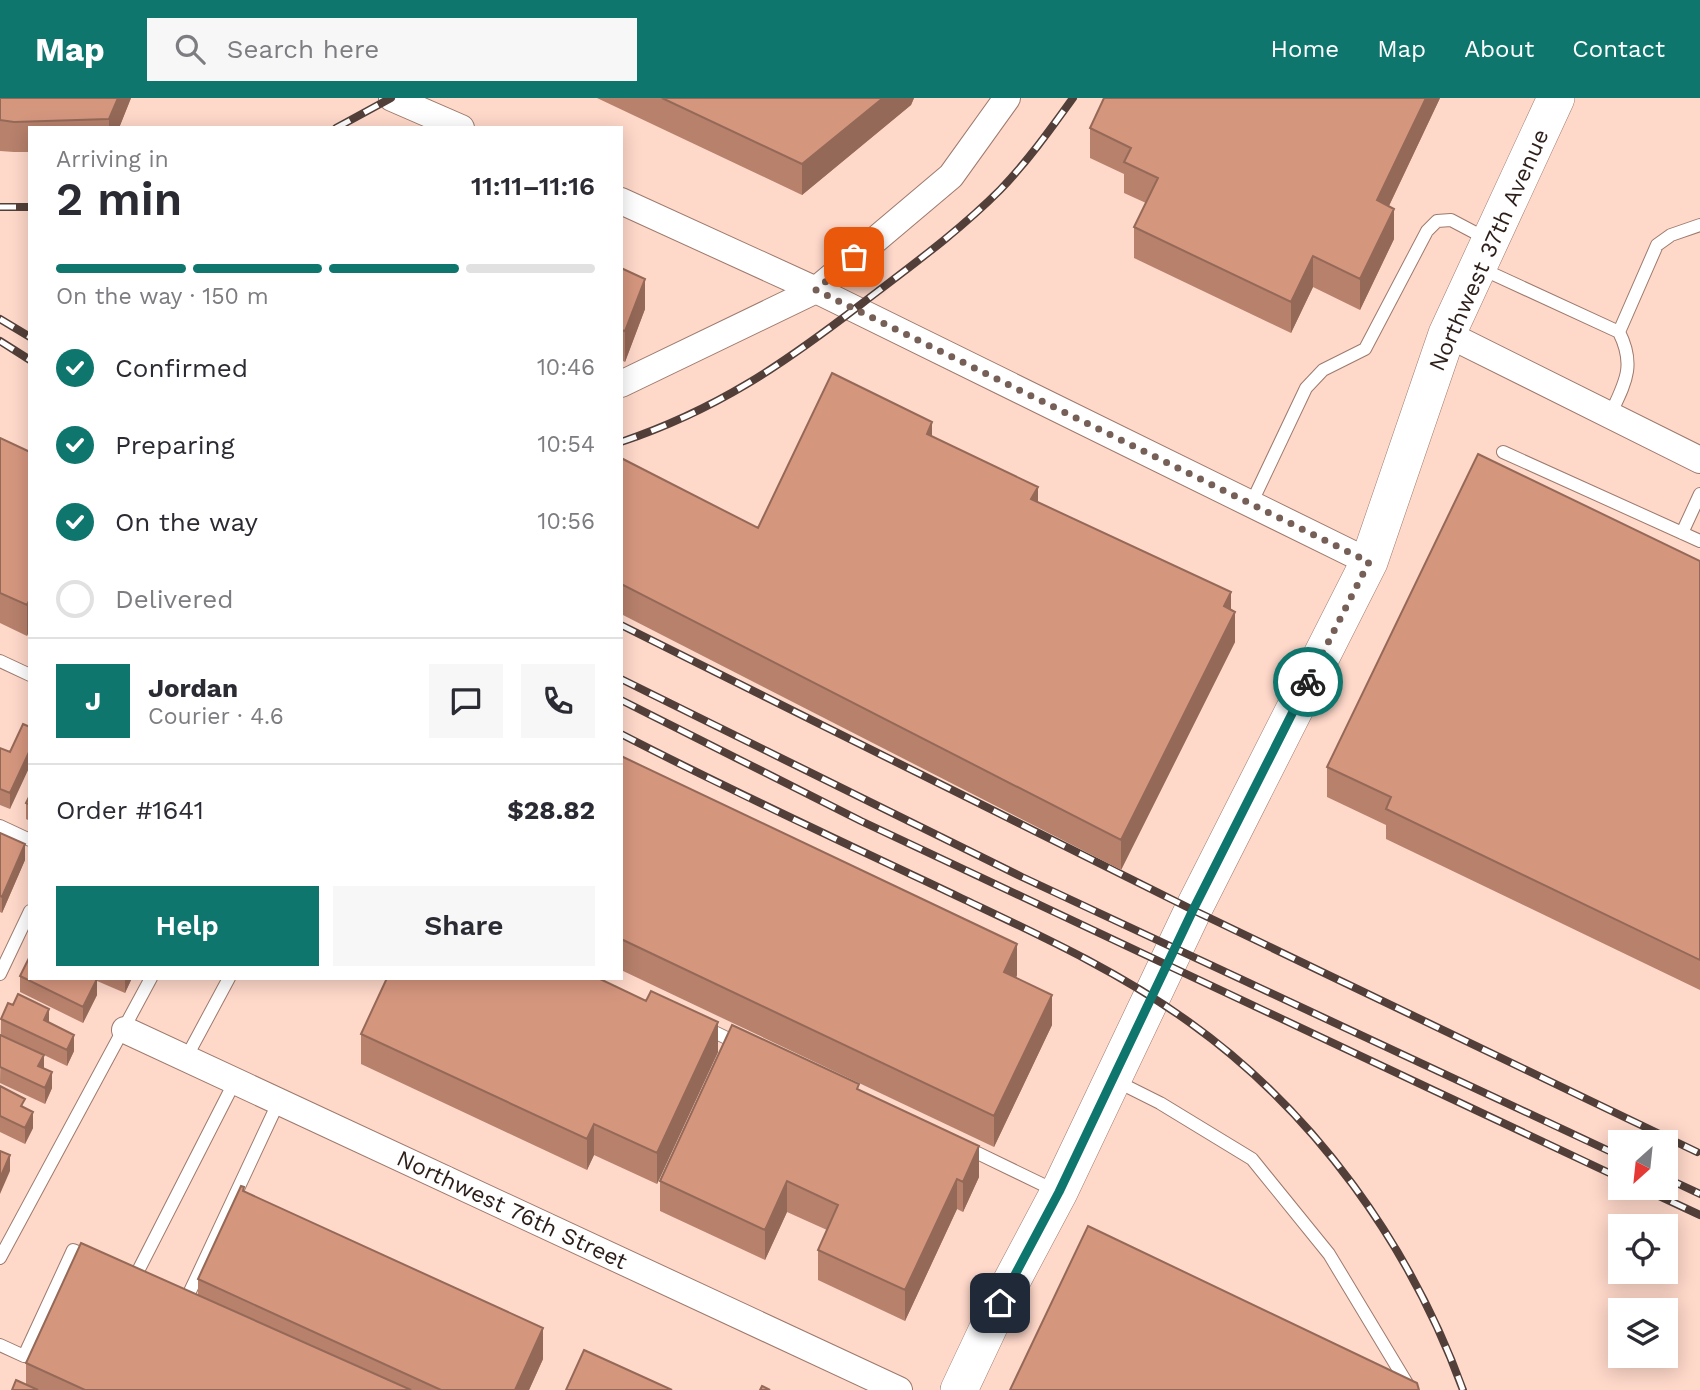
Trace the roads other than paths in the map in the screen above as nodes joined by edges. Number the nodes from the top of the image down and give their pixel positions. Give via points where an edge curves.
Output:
1 (392, 98) edge
2 (1007, 98) edge
3 (1556, 98) edge
4 (456, 126) edge
5 (623, 202) edge
6 (1700, 225) edge
7 (1484, 254) junction
8 (816, 290) junction
9 (1619, 332) junction
10 (1447, 334) junction
11 (623, 383) edge
12 (1610, 415) junction
13 (1503, 452) dead end
14 (1700, 460) edge
15 (1700, 494) edge
16 (1251, 504) junction
17 (1682, 533) junction
18 (1700, 541) edge
19 (1369, 562) junction
20 (0, 661) edge
21 (28, 674) edge
22 (0, 826) edge
23 (28, 838) edge
24 (28, 915) edge
25 (0, 974) edge
26 (150, 980) edge
27 (228, 980) edge
28 (690, 1021) edge
29 (125, 1030) junction
30 (751, 1049) edge
31 (186, 1058) junction
32 (1113, 1080) junction
33 (235, 1081) junction
34 (279, 1101) junction
35 (957, 1144) edge
36 (1059, 1192) junction
37 (0, 1258) edge
38 (186, 1300) edge
39 (0, 1345) edge
40 (899, 1390) edge
41 (959, 1390) edge
42 (1412, 1390) edge

1 - 4 street
2 - 8 street via 951,176
3 - 7 street, Northwest 37th Avenue
5 - 8 street
6 - 9 lane via 1657,245
7 - 9 lane
7 - 10 street, Northwest 37th Avenue
7 - 16 lane via 1451,220 1437,221 1427,231 1365,349 1323,370 1306,388
8 - 11 street
8 - 16 street
9 - 12 lane via 1628,350 1628,377
10 - 12 street
10 - 19 street, Northwest 37th Avenue
12 - 14 street
13 - 17 lane
15 - 17 lane
16 - 19 street
17 - 18 lane
19 - 32 street, Northwest 37th Avenue via 1193,910
20 - 21 lane
22 - 23 lane
24 - 25 lane
26 - 29 lane
27 - 31 lane
28 - 30 lane
29 - 31 street, Northwest 76th Street
29 - 37 lane
31 - 33 street, Northwest 76th Street
32 - 36 street, Northwest 37th Avenue
32 - 42 lane via 1252,1159 1329,1254
33 - 34 street, Northwest 76th Street
33 - 39 lane via 136,1275 73,1250 24,1356
34 - 38 lane
34 - 40 street, Northwest 76th Street
35 - 36 lane
36 - 41 street, Northwest 37th Avenue

